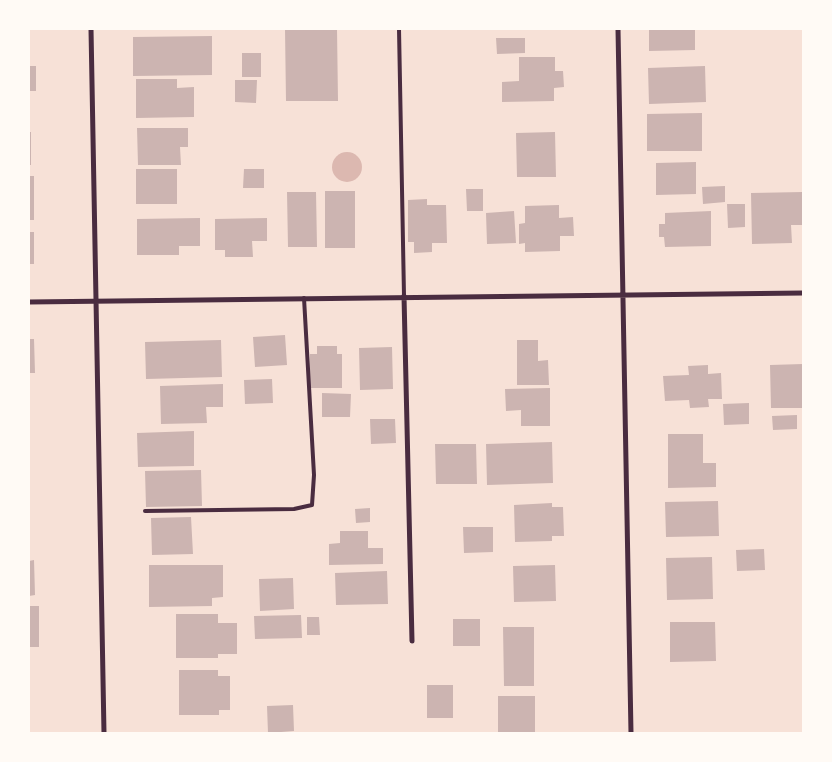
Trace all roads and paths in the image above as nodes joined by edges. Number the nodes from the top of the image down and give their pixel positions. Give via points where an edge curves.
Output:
1 (90, 29) edge
2 (399, 29) edge
3 (618, 29) edge
4 (803, 292) edge
5 (625, 294) junction
6 (404, 296) junction
7 (304, 298) junction
8 (94, 301) junction
9 (29, 302) edge
10 (145, 511) dead end
11 (412, 642) dead end
12 (104, 733) edge
13 (631, 733) edge

1 - 8 street
2 - 6 lane
3 - 5 street
4 - 5 street
5 - 6 street
5 - 13 street
6 - 7 street
6 - 11 street
7 - 8 street
7 - 10 lane via 314,475 312,505 294,509
8 - 9 street
8 - 12 street

